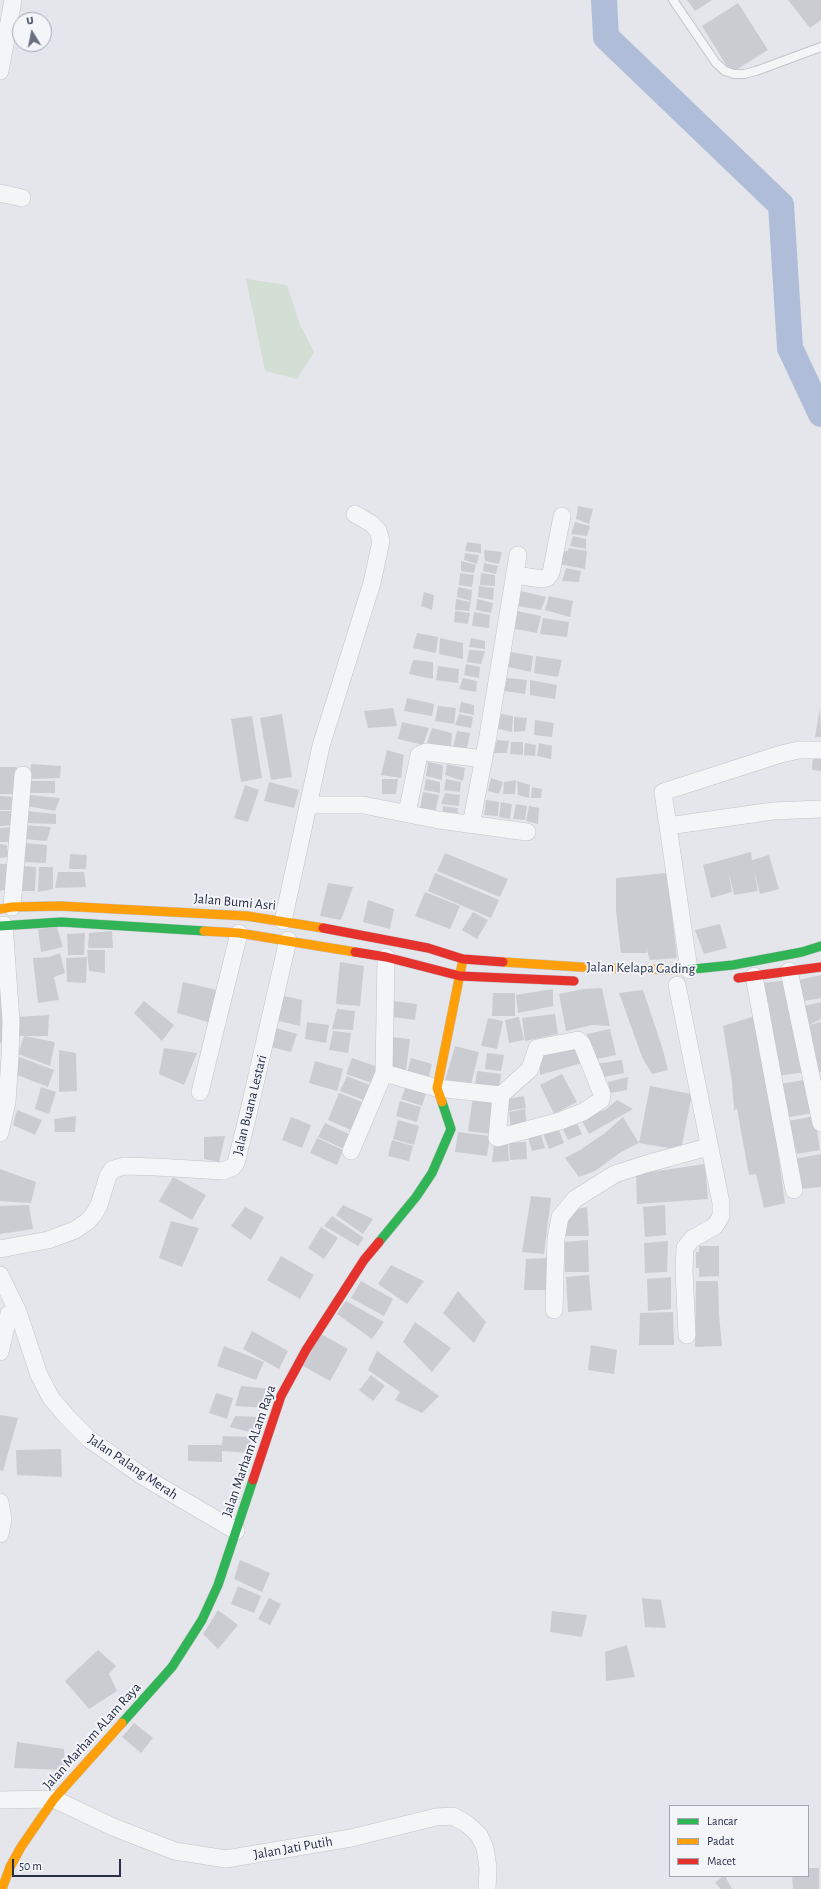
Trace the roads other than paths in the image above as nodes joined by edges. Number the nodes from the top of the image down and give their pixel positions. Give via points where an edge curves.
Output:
1 (13, 0) edge
2 (673, 0) edge
3 (821, 47) edge
4 (0, 71) edge
5 (0, 193) edge
6 (22, 198) dead end
7 (355, 514) dead end
8 (562, 516) dead end
9 (518, 554) dead end
10 (515, 576) junction
11 (821, 750) edge
12 (484, 759) junction
13 (23, 775) dead end
14 (308, 805) junction
15 (821, 809) edge
16 (407, 813) junction
17 (471, 825) junction
18 (668, 826) junction
19 (527, 832) dead end
20 (60, 906) junction
21 (6, 908) edge
22 (283, 920) junction
23 (61, 922) junction
24 (2, 926) edge
25 (239, 933) junction
26 (288, 940) junction
27 (821, 946) edge
28 (386, 957) junction
29 (463, 959) junction
30 (821, 967) edge
31 (789, 971) junction
32 (460, 976) junction
33 (754, 976) junction
34 (731, 979) dead end
35 (586, 981) dead end
36 (681, 981) junction
37 (5, 1058) edge
38 (384, 1073) junction
39 (437, 1088) junction
40 (200, 1092) dead end
41 (501, 1095) junction
42 (821, 1123) edge
43 (0, 1134) edge
44 (708, 1147) junction
45 (351, 1151) dead end
46 (794, 1190) dead end
47 (0, 1249) edge
48 (0, 1275) edge
49 (9, 1309) edge
50 (554, 1310) dead end
51 (687, 1336) dead end
52 (0, 1352) edge
53 (0, 1502) edge
54 (236, 1531) junction
55 (0, 1534) edge
56 (54, 1799) junction
57 (0, 1800) edge
58 (2, 1889) edge
59 (487, 1889) edge

1 - 4 street
2 - 3 lane via 716,63 725,71 739,74 756,71
5 - 6 street
7 - 14 street via 372,524 378,531 381,541 372,583 321,746
8 - 10 street via 551,573 542,579
9 - 10 street
10 - 12 street
11 - 18 street via 799,750 781,754 663,792
12 - 16 street via 426,752 419,755
12 - 17 street
13 - 21 street
14 - 16 street via 363,805
14 - 22 street
15 - 18 street via 773,811
16 - 17 street
17 - 19 street
18 - 36 street
20 - 21 street, Jalan Bumi Asri
20 - 22 street, Jalan Bumi Asri via 213,913
20 - 23 street
22 - 29 street, Jalan Bumi Asri via 428,948
23 - 24 street
23 - 25 street
24 - 37 street via 10,1020
25 - 26 street
25 - 40 street
26 - 28 street
26 - 47 street, Jalan Buana Lestari via 247,1120 233,1167 223,1171 125,1166 116,1168 108,1176 94,1214 88,1221 75,1230 48,1240
27 - 36 street, Jalan Kelapa Gading via 733,965
28 - 32 street
28 - 38 street
29 - 32 street, Jalan Marham ALam Raya
29 - 36 street, Jalan Kelapa Gading via 596,968
30 - 31 street
31 - 33 street
31 - 42 street
32 - 35 street, Jalan Kelapa Gading
32 - 39 street, Jalan Marham ALam Raya
33 - 34 street
33 - 46 street
36 - 44 street
37 - 43 street via 8,1102
38 - 39 street
38 - 45 street
39 - 41 street
39 - 54 street, Jalan Marham ALam Raya via 450,1129 442,1153 416,1197 364,1260 306,1350 281,1396 270,1424
41 - 41 street via 497,1138 583,1112 601,1100 602,1094 582,1044 575,1040 537,1048 530,1070
44 - 50 street via 615,1174 575,1199 560,1217 556,1239
44 - 51 street via 721,1203 721,1216 715,1226 692,1239 685,1248
48 - 49 street, Jalan Palang Merah
49 - 52 street
49 - 54 street, Jalan Palang Merah via 51,1398 89,1439 144,1477
53 - 55 street via 3,1519
54 - 56 street, Jalan Marham ALam Raya via 218,1585 202,1620 172,1667
56 - 57 street
56 - 58 street, Jalan Marham ALam Raya via 21,1847
56 - 59 street, Jalan Jati Putih via 113,1827 175,1851 226,1859 352,1838 436,1817 453,1816 479,1835 485,1848 488,1868

